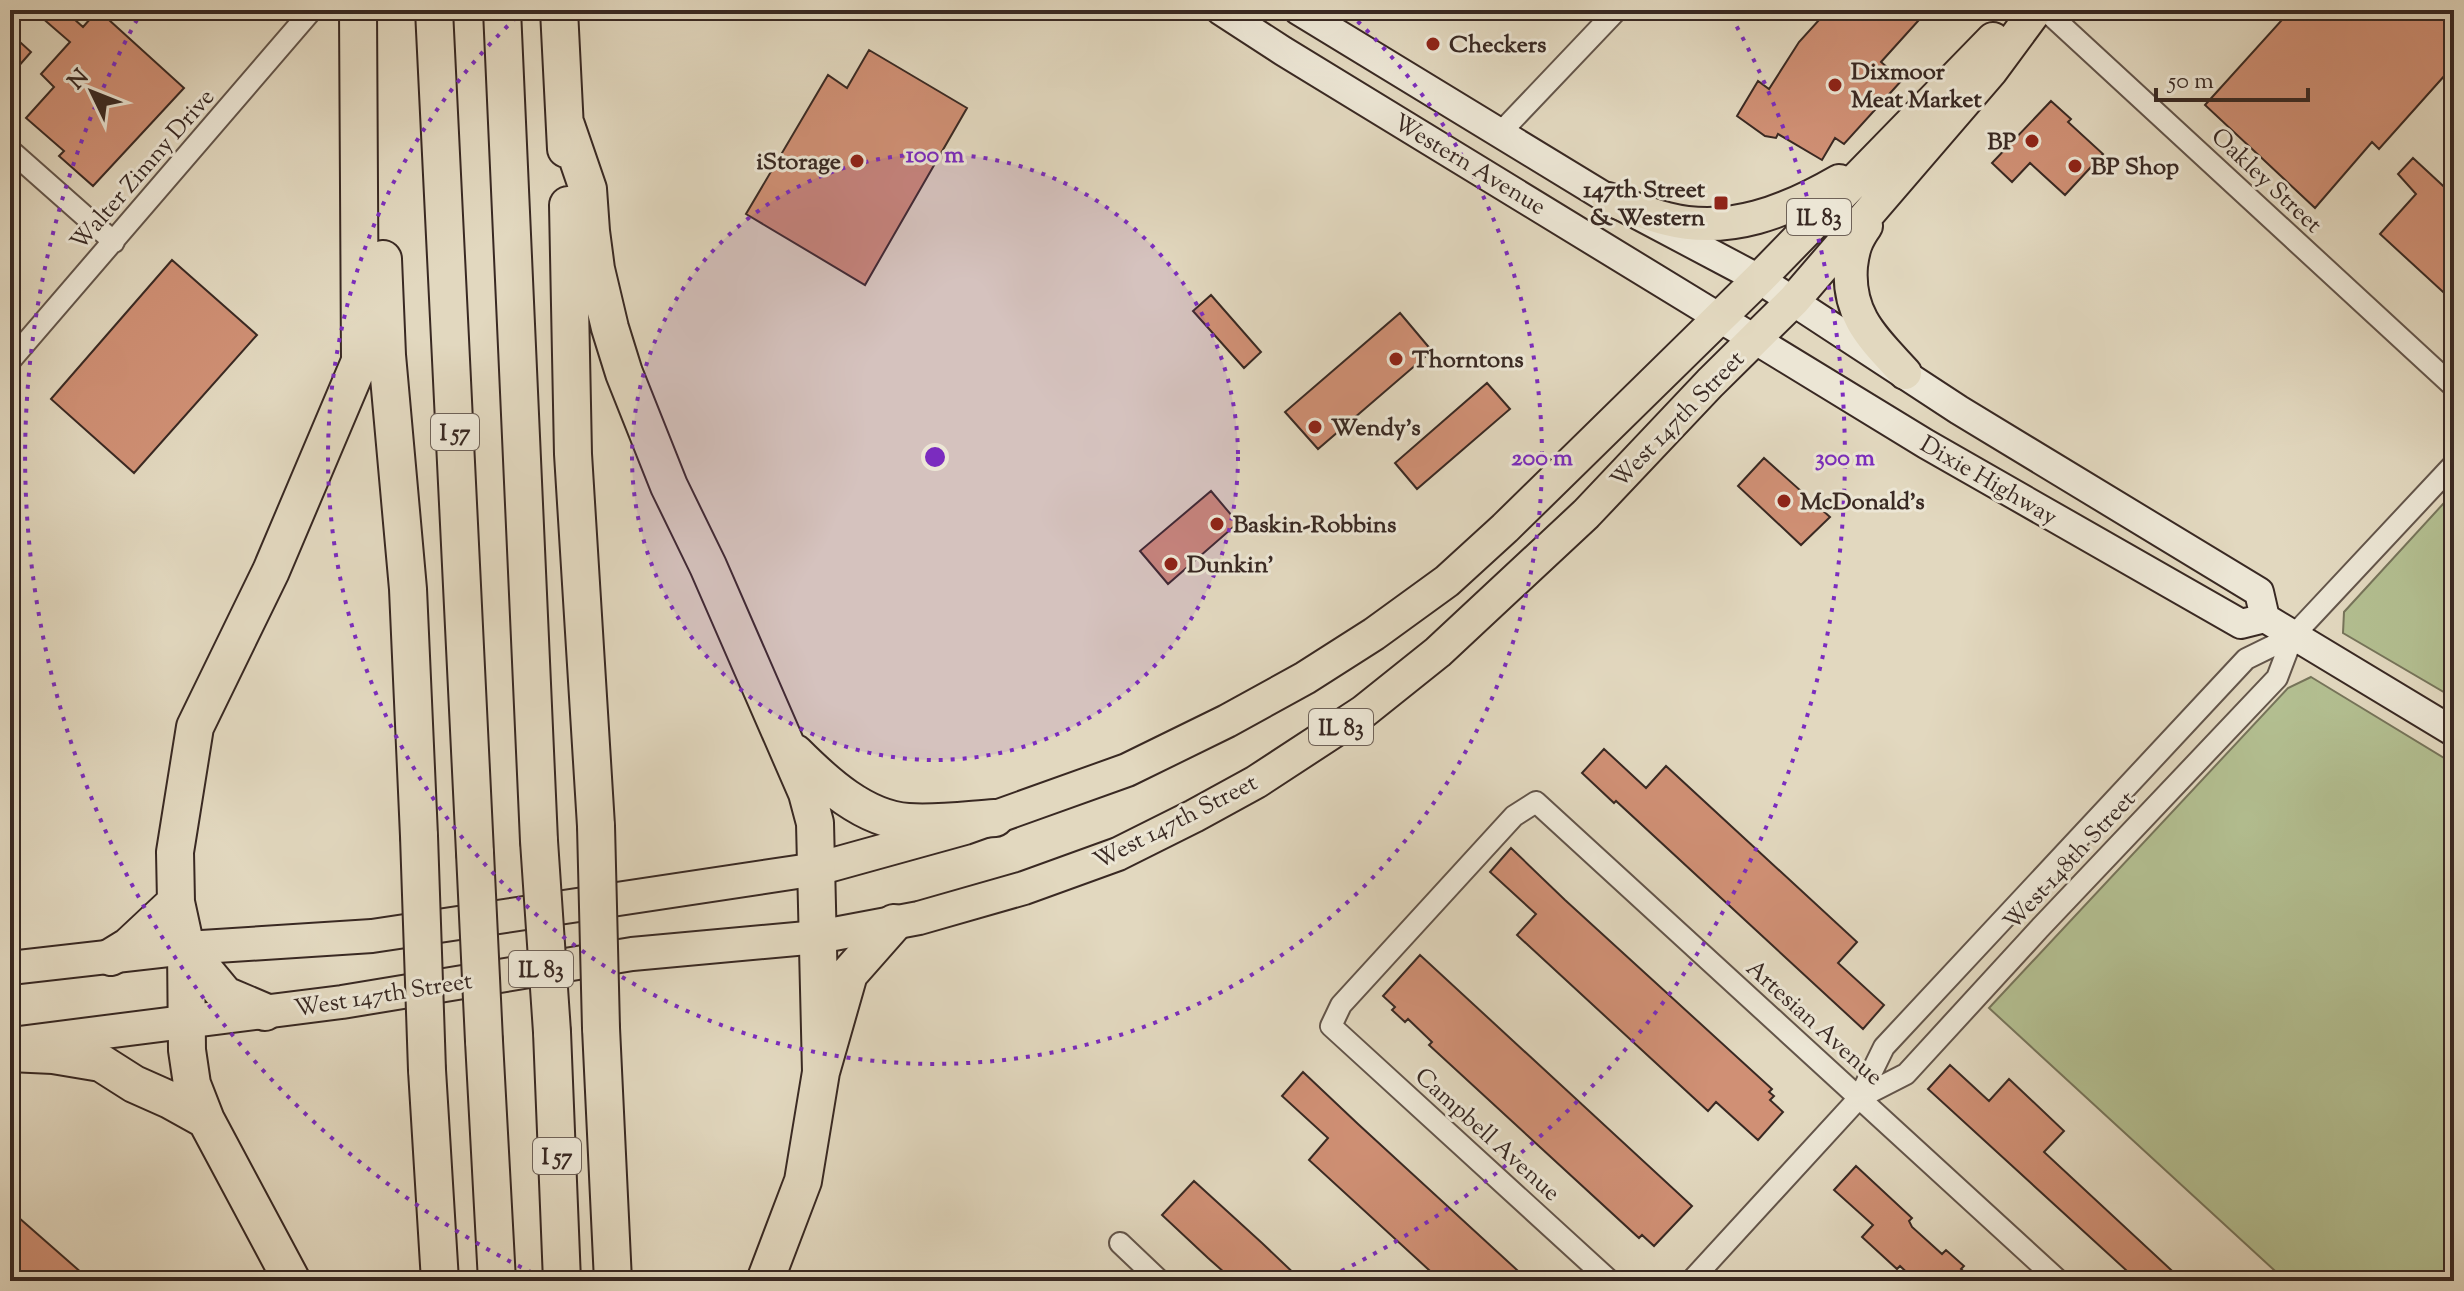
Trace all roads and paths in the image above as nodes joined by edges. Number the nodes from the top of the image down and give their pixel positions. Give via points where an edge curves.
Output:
1 (312, 10) edge
2 (358, 10) edge
3 (373, 10) edge
4 (434, 10) edge
5 (502, 10) edge
6 (559, 10) edge
7 (1220, 10) edge
8 (1298, 10) edge
9 (1617, 10) edge
10 (2034, 10) edge
11 (2045, 10) edge
12 (566, 125) junction
13 (1501, 132) junction
14 (10, 150) edge
15 (1889, 166) junction
16 (1608, 199) junction
17 (114, 242) junction
18 (1759, 279) junction
19 (1794, 300) junction
20 (1720, 317) junction
21 (1755, 338) junction
22 (10, 361) edge
23 (1905, 373) junction
24 (2454, 387) edge
25 (2454, 464) edge
26 (2265, 618) junction
27 (2293, 636) junction
28 (2454, 732) edge
29 (785, 744) junction
30 (1536, 802) joint
31 (995, 818) junction
32 (817, 869) junction
33 (176, 902) junction
34 (2013, 906) junction
35 (894, 923) junction
36 (2039, 929) junction
37 (818, 937) junction
38 (186, 948) junction
39 (111, 957) junction
40 (10, 968) edge
41 (265, 1012) junction
42 (188, 1021) junction
43 (10, 1044) edge
44 (10, 1053) edge
45 (821, 1072) junction
46 (1859, 1098) junction
47 (206, 1120) junction
48 (1120, 1243) dead end
49 (292, 1281) edge
50 (440, 1281) edge
51 (497, 1281) edge
52 (562, 1281) edge
53 (613, 1281) edge
54 (765, 1281) edge
55 (1160, 1281) edge
56 (1610, 1281) edge
57 (1691, 1281) edge
58 (2059, 1281) edge

1 - 17 street, Walter Zimny Drive
2 - 33 highway via 360,361 271,571 195,727 175,852
3 - 50 highway, bridge via 387,355 408,589
4 - 51 highway, I 57, bridge
5 - 52 highway, I 57, bridge
6 - 12 highway
7 - 20 main road, Western Avenue
8 - 13 main road, Western Avenue
9 - 13 street
10 - 15 main road, West 147th Street / IL 83 via 2004,28
11 - 24 street, Oakley Street
12 - 29 highway via 588,189 596,269 624,373
12 - 53 highway, bridge via 573,454 596,826
13 - 16 main road, Western Avenue
14 - 17 street
15 - 16 main road via 1853,173 1792,207 1746,221 1703,225 1670,220
15 - 18 main road, West 147th Street / IL 83
15 - 19 main road, West 147th Street / IL 83
15 - 23 main road via 1854,244 1850,282 1855,311
16 - 18 main road, Western Avenue
17 - 22 street, Walter Zimny Drive
18 - 19 main road, Dixie Highway
18 - 20 main road, West 147th Street / IL 83
19 - 21 main road, West 147th Street / IL 83
19 - 23 main road, Dixie Highway
20 - 21 main road, Dixie Highway
20 - 31 main road, West 147th Street / IL 83 via 1505,528 1447,581 1374,634 1253,707 1127,770
21 - 26 main road, Dixie Highway via 1926,444 2241,624
21 - 35 main road, West 147th Street / IL 83 via 1576,524 1438,652 1363,712 1256,782 1118,854 1024,888
23 - 26 main road, Dixie Highway via 2259,592
25 - 27 street, West 148th Street
26 - 27 main road, Dixie Highway
27 - 28 main road, Dixie Highway
27 - 34 street, West 148th Street via 2246,659
27 - 36 street, West 148th Street via 2277,678
29 - 31 highway via 846,797 883,817 906,822
29 - 32 highway via 815,823
30 - 46 street, Artesian Avenue
30 - 56 street, Campbell Avenue via 1514,816 1341,1005 1331,1026
31 - 32 main road, West 147th Street / IL 83
32 - 37 highway
32 - 38 main road, West 147th Street / IL 83 via 372,936
33 - 38 highway
33 - 39 highway
34 - 36 street
34 - 46 street, West 148th Street via 1884,1047
35 - 37 main road, West 147th Street / IL 83
35 - 45 highway via 849,974
36 - 46 street, West 148th Street via 1906,1074
37 - 41 main road, West 147th Street / IL 83 via 632,954
37 - 45 highway
38 - 39 main road, West 147th Street / IL 83
38 - 41 highway via 225,995
38 - 42 highway
39 - 40 main road, West 147th Street / IL 83
41 - 42 main road, West 147th Street / IL 83
42 - 43 main road, West 147th Street / IL 83
42 - 47 highway via 192,1084
44 - 47 highway via 101,1063
45 - 54 highway via 803,1181
46 - 57 street, West 148th Street
46 - 58 street, Artesian Avenue
47 - 49 highway
48 - 55 street

